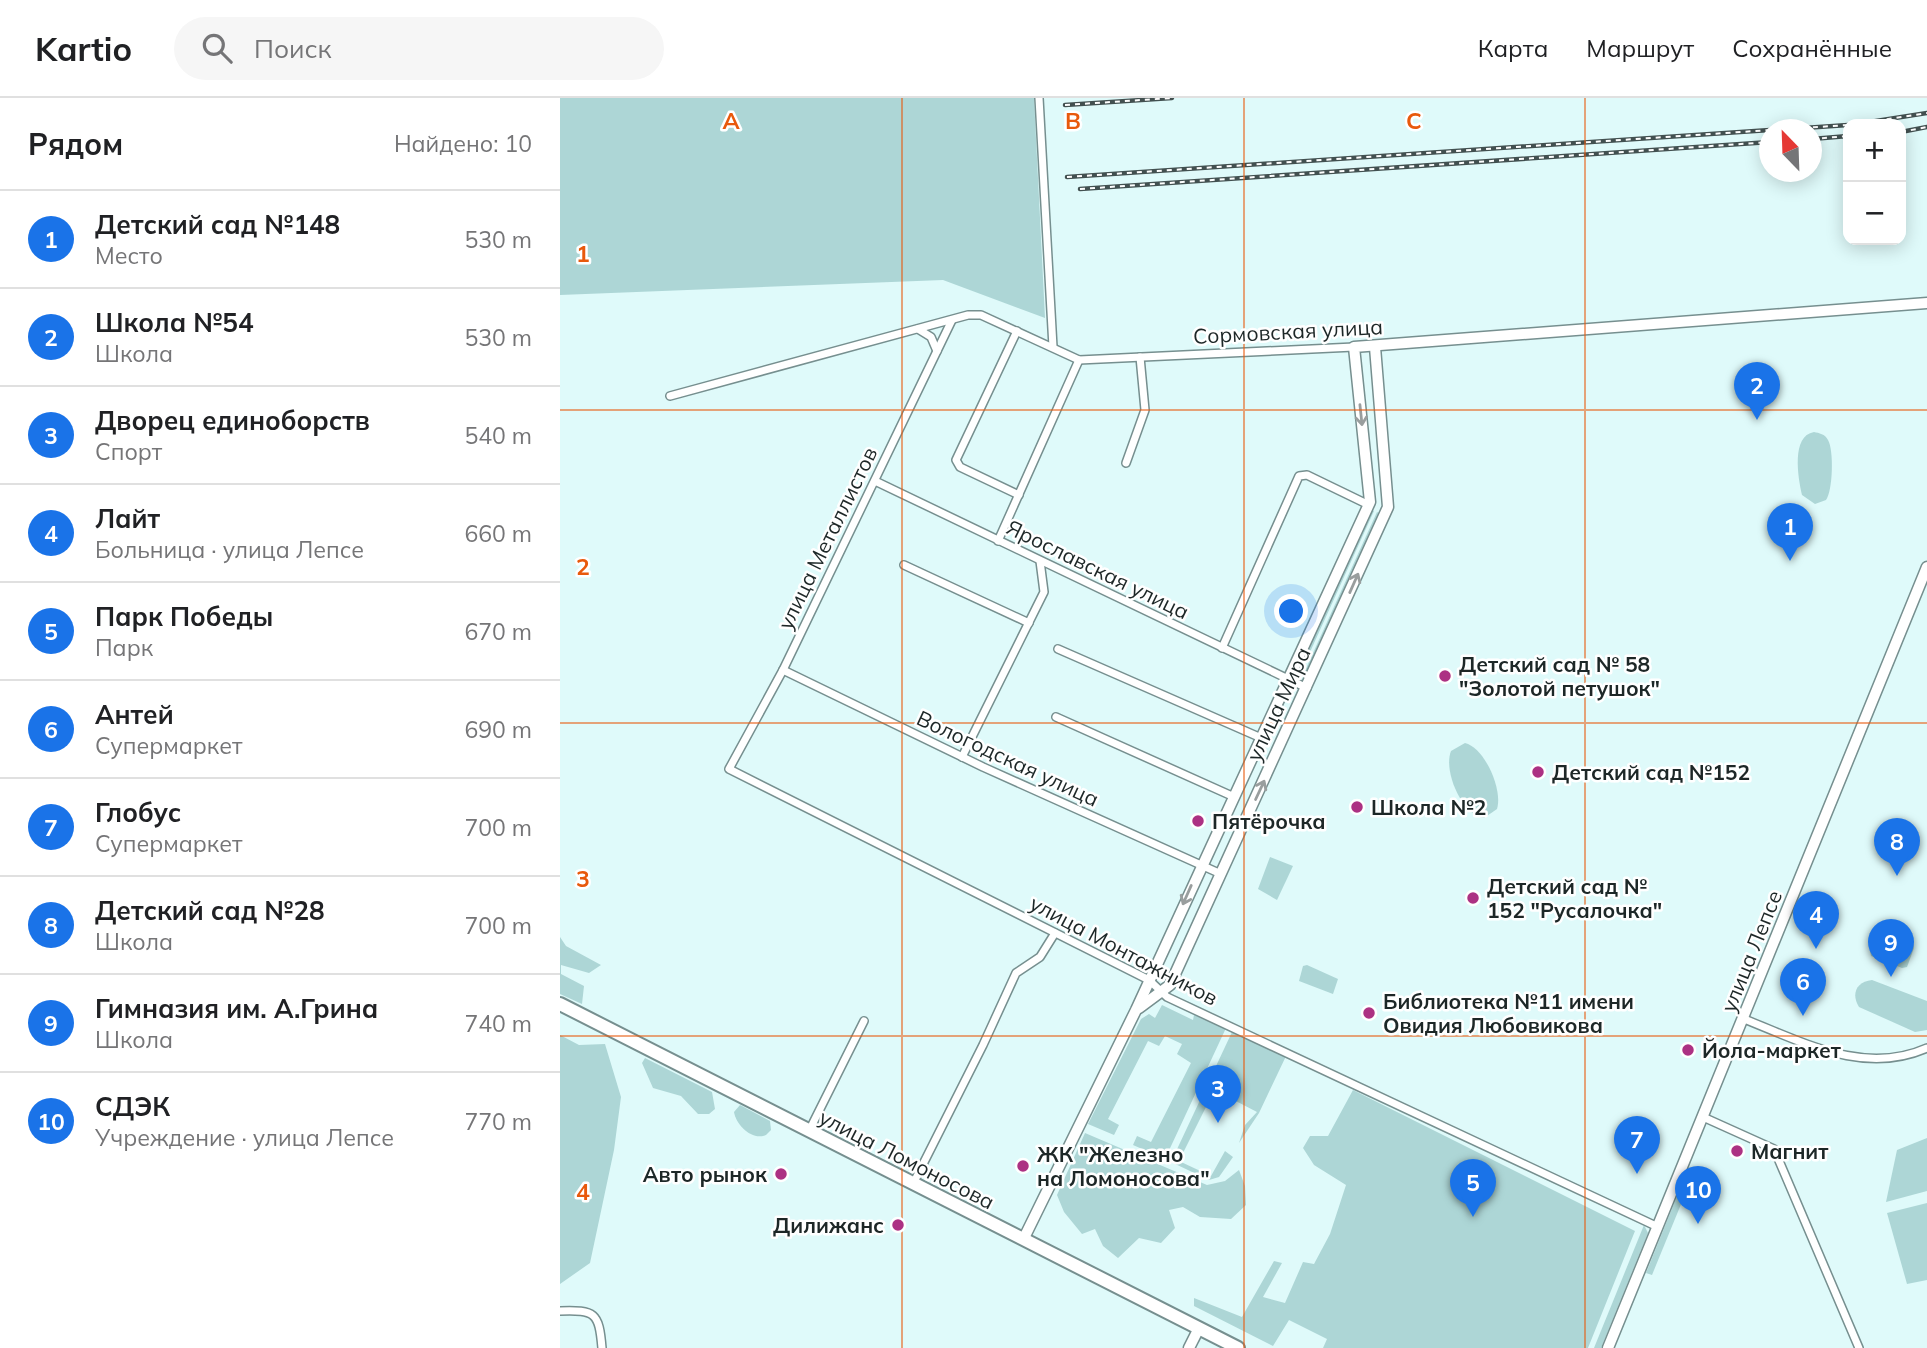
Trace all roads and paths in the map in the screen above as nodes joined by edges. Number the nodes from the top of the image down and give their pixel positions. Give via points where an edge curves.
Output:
1 (1039, 98) edge
2 (1927, 303) edge
3 (953, 320) junction
4 (917, 329) junction
5 (1017, 331) junction
6 (1053, 347) junction
7 (1354, 347) junction
8 (1375, 347) junction
9 (937, 352) junction
10 (1140, 357) junction
11 (1079, 360) junction
12 (670, 396) dead end
13 (1126, 463) dead end
14 (875, 481) junction
15 (1019, 495) junction
16 (1368, 505) junction
17 (998, 541) junction
18 (1040, 561) junction
19 (904, 565) dead end
20 (1927, 567) edge
21 (1029, 623) junction
22 (1222, 648) junction
23 (1058, 649) dead end
24 (783, 670) junction
25 (1287, 679) junction
26 (1307, 688) junction
27 (1056, 717) dead end
28 (1259, 737) junction
29 (962, 757) junction
30 (729, 769) joint
31 (1232, 796) junction
32 (1200, 866) junction
33 (1221, 874) junction
34 (1055, 933) junction
35 (1149, 980) junction
36 (1162, 993) junction
37 (560, 1004) edge
38 (1136, 1010) junction
39 (1744, 1019) junction
40 (864, 1021) dead end
41 (1927, 1048) edge
42 (1703, 1117) junction
43 (809, 1131) junction
44 (913, 1184) junction
45 (1658, 1227) junction
46 (1024, 1238) junction
47 (560, 1311) edge
48 (1199, 1328) junction
49 (602, 1348) edge
50 (1189, 1348) edge
51 (1238, 1348) edge
52 (1608, 1348) edge
53 (1859, 1348) edge

1 - 6 street
2 - 8 street, Сормовская улица
3 - 4 street, Сормовская улица
3 - 5 street, Сормовская улица via 981,315
3 - 9 street, улица Металлистов
4 - 9 street via 931,337
4 - 12 street, Сормовская улица
5 - 6 street, Сормовская улица
5 - 15 street via 956,460 960,467
6 - 11 street, Сормовская улица
7 - 8 street, Сормовская улица
7 - 10 street, Сормовская улица
7 -> 16 street
26 -> 8 street, улица Мира via 1388,507
9 - 14 street, улица Металлистов
10 - 11 street, Сормовская улица
10 - 13 street via 1145,410
11 - 15 street
14 - 17 street, Ярославская улица
14 - 24 street, улица Металлистов
15 - 17 street
16 - 22 street via 1307,475 1299,476
16 - 25 street, улица Мира
17 - 18 street, Ярославская улица
18 - 21 street via 1044,592
18 - 22 street, Ярославская улица
19 - 21 street
20 - 39 street, улица Лепсе
21 - 29 street
22 - 25 street, Ярославская улица
23 - 28 street
24 - 29 street, Вологодская улица
24 - 30 street, улица Металлистов
25 - 26 street, Ярославская улица
25 - 28 street, улица Мира
33 -> 26 street, улица Мира
27 - 31 street
28 - 31 street, улица Мира
29 - 32 street, Вологодская улица
30 - 34 street, улица Монтажников
31 - 32 street, улица Мира
32 - 33 street, Вологодская улица
32 -> 35 street, улица Мира
33 - 36 street, улица Мира via 1170,985
34 - 35 street, улица Монтажников
34 - 44 street via 1040,957 1016,973
35 - 36 street, улица Монтажников
35 - 38 street, улица Мира
36 - 38 street, улица Мира
36 - 45 street, улица Монтажников
37 - 43 highway, улица Ломоносова
38 - 46 street, улица Мира
39 - 41 street via 1851,1059 1882,1060
39 - 42 street, улица Лепсе
40 - 43 street
42 - 45 street, улица Лепсе
42 - 53 street via 1774,1149
43 - 44 highway, улица Ломоносова
44 - 46 highway, улица Ломоносова
45 - 52 street, улица Лепсе
46 - 48 highway, улица Ломоносова
47 - 49 street via 586,1310 594,1315
48 - 50 street
48 - 51 highway, улица Ломоносова

